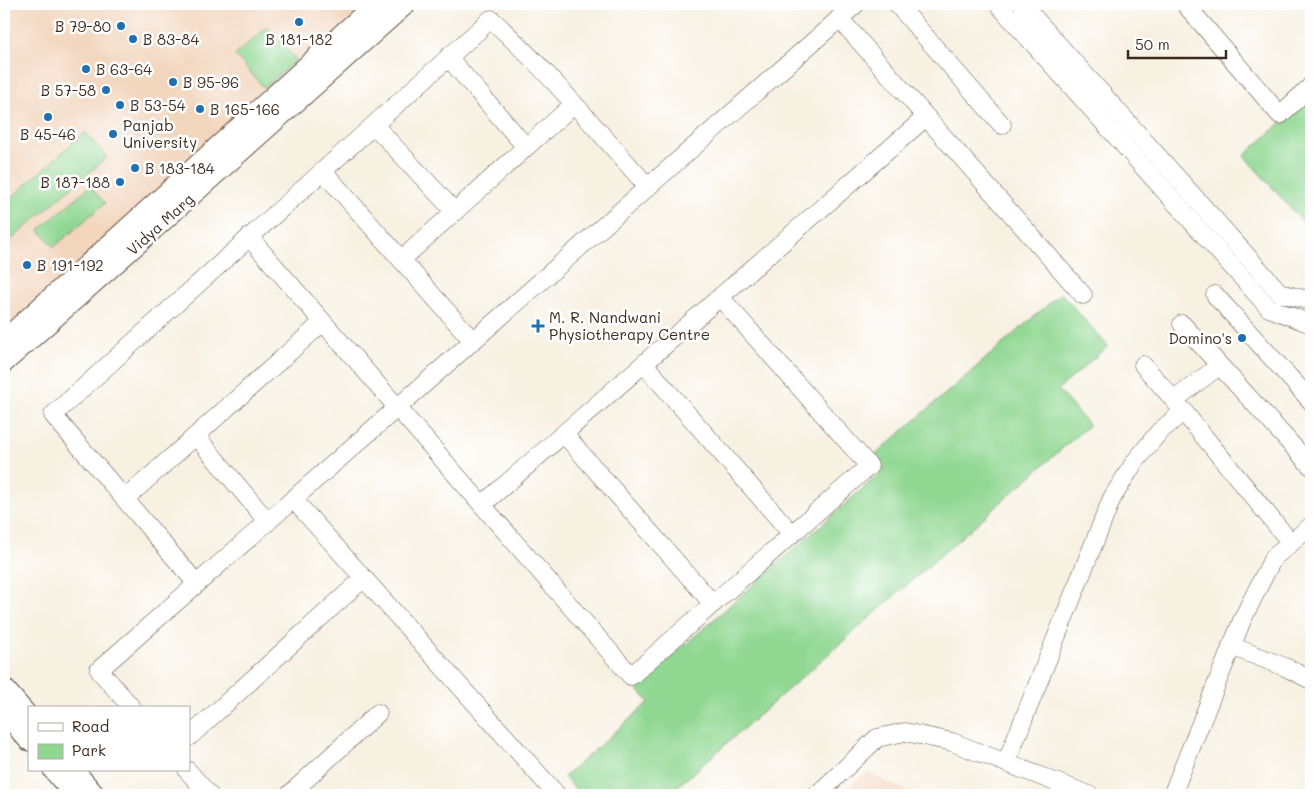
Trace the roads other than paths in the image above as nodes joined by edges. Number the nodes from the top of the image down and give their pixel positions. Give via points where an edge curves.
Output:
1 (376, 4) edge
2 (404, 4) edge
3 (856, 4) edge
4 (897, 4) edge
5 (1022, 4) edge
6 (1185, 4) edge
7 (1001, 5) edge
8 (839, 18) junction
9 (448, 57) junction
10 (1311, 86) edge
11 (574, 104) junction
12 (926, 117) junction
13 (374, 125) junction
14 (1002, 125) dead end
15 (526, 147) junction
16 (323, 171) junction
17 (648, 187) junction
18 (454, 212) junction
19 (249, 237) junction
20 (401, 260) junction
21 (1083, 295) dead end
22 (1215, 295) dead end
23 (720, 297) junction
24 (1311, 302) edge
25 (323, 322) junction
26 (1311, 322) edge
27 (1182, 324) dead end
28 (4, 341) edge
29 (473, 341) junction
30 (4, 362) edge
31 (644, 364) junction
32 (1143, 365) dead end
33 (1218, 366) junction
34 (1311, 401) edge
35 (1179, 406) junction
36 (397, 408) junction
37 (564, 434) junction
38 (196, 436) junction
39 (1311, 466) edge
40 (126, 499) junction
41 (293, 499) junction
42 (482, 505) junction
43 (268, 522) junction
44 (1311, 526) edge
45 (792, 534) junction
46 (1292, 542) junction
47 (364, 578) junction
48 (197, 584) junction
49 (713, 604) junction
50 (1231, 646) junction
51 (1311, 680) edge
52 (4, 689) edge
53 (130, 706) edge
54 (4, 710) edge
55 (378, 713) dead end
56 (28, 717) edge
57 (190, 736) edge
58 (28, 739) edge
59 (1006, 763) junction
60 (56, 772) edge
61 (75, 772) edge
62 (189, 772) edge
63 (75, 795) edge
64 (94, 795) edge
65 (209, 795) edge
66 (289, 795) edge
67 (557, 795) edge
68 (817, 795) edge
69 (1089, 795) edge
70 (1172, 795) edge

1 - 28 main road, Vidya Marg
2 - 30 main road, Vidya Marg
3 - 8 street
4 - 14 street
5 - 24 street via 1280,293
6 - 10 street via 1280,115
7 - 26 street via 1270,308
8 - 12 street
8 - 17 street
9 - 11 street via 490,19
9 - 13 street
9 - 15 street
11 - 15 street
11 - 17 street
12 - 21 street
12 - 23 street
13 - 16 street
13 - 18 street
15 - 18 street
16 - 19 street
16 - 20 street
17 - 29 street
18 - 20 street
19 - 25 street
19 - 40 street via 53,415
20 - 29 street
22 - 34 street
23 - 31 street
23 - 45 street via 869,466
25 - 36 street
25 - 38 street
27 - 33 street
29 - 36 street
31 - 37 street
31 - 45 street
32 - 35 street
33 - 35 street
33 - 39 street
35 - 46 street
35 - 59 street via 1134,463 1112,498
36 - 41 street
36 - 42 street
37 - 42 street
37 - 49 street
38 - 40 street
38 - 43 street
40 - 48 street
41 - 43 street
41 - 47 street
42 - 49 street via 631,676
43 - 48 street
44 - 46 street
45 - 49 street
46 - 50 street via 1273,558
47 - 57 street
47 - 67 street
48 - 53 street via 99,670
50 - 51 street
50 - 70 street
52 - 56 main road
54 - 58 main road
55 - 66 street
59 - 68 street via 952,742 905,732 877,738
59 - 69 street
60 - 63 main road
61 - 64 main road
62 - 65 street

